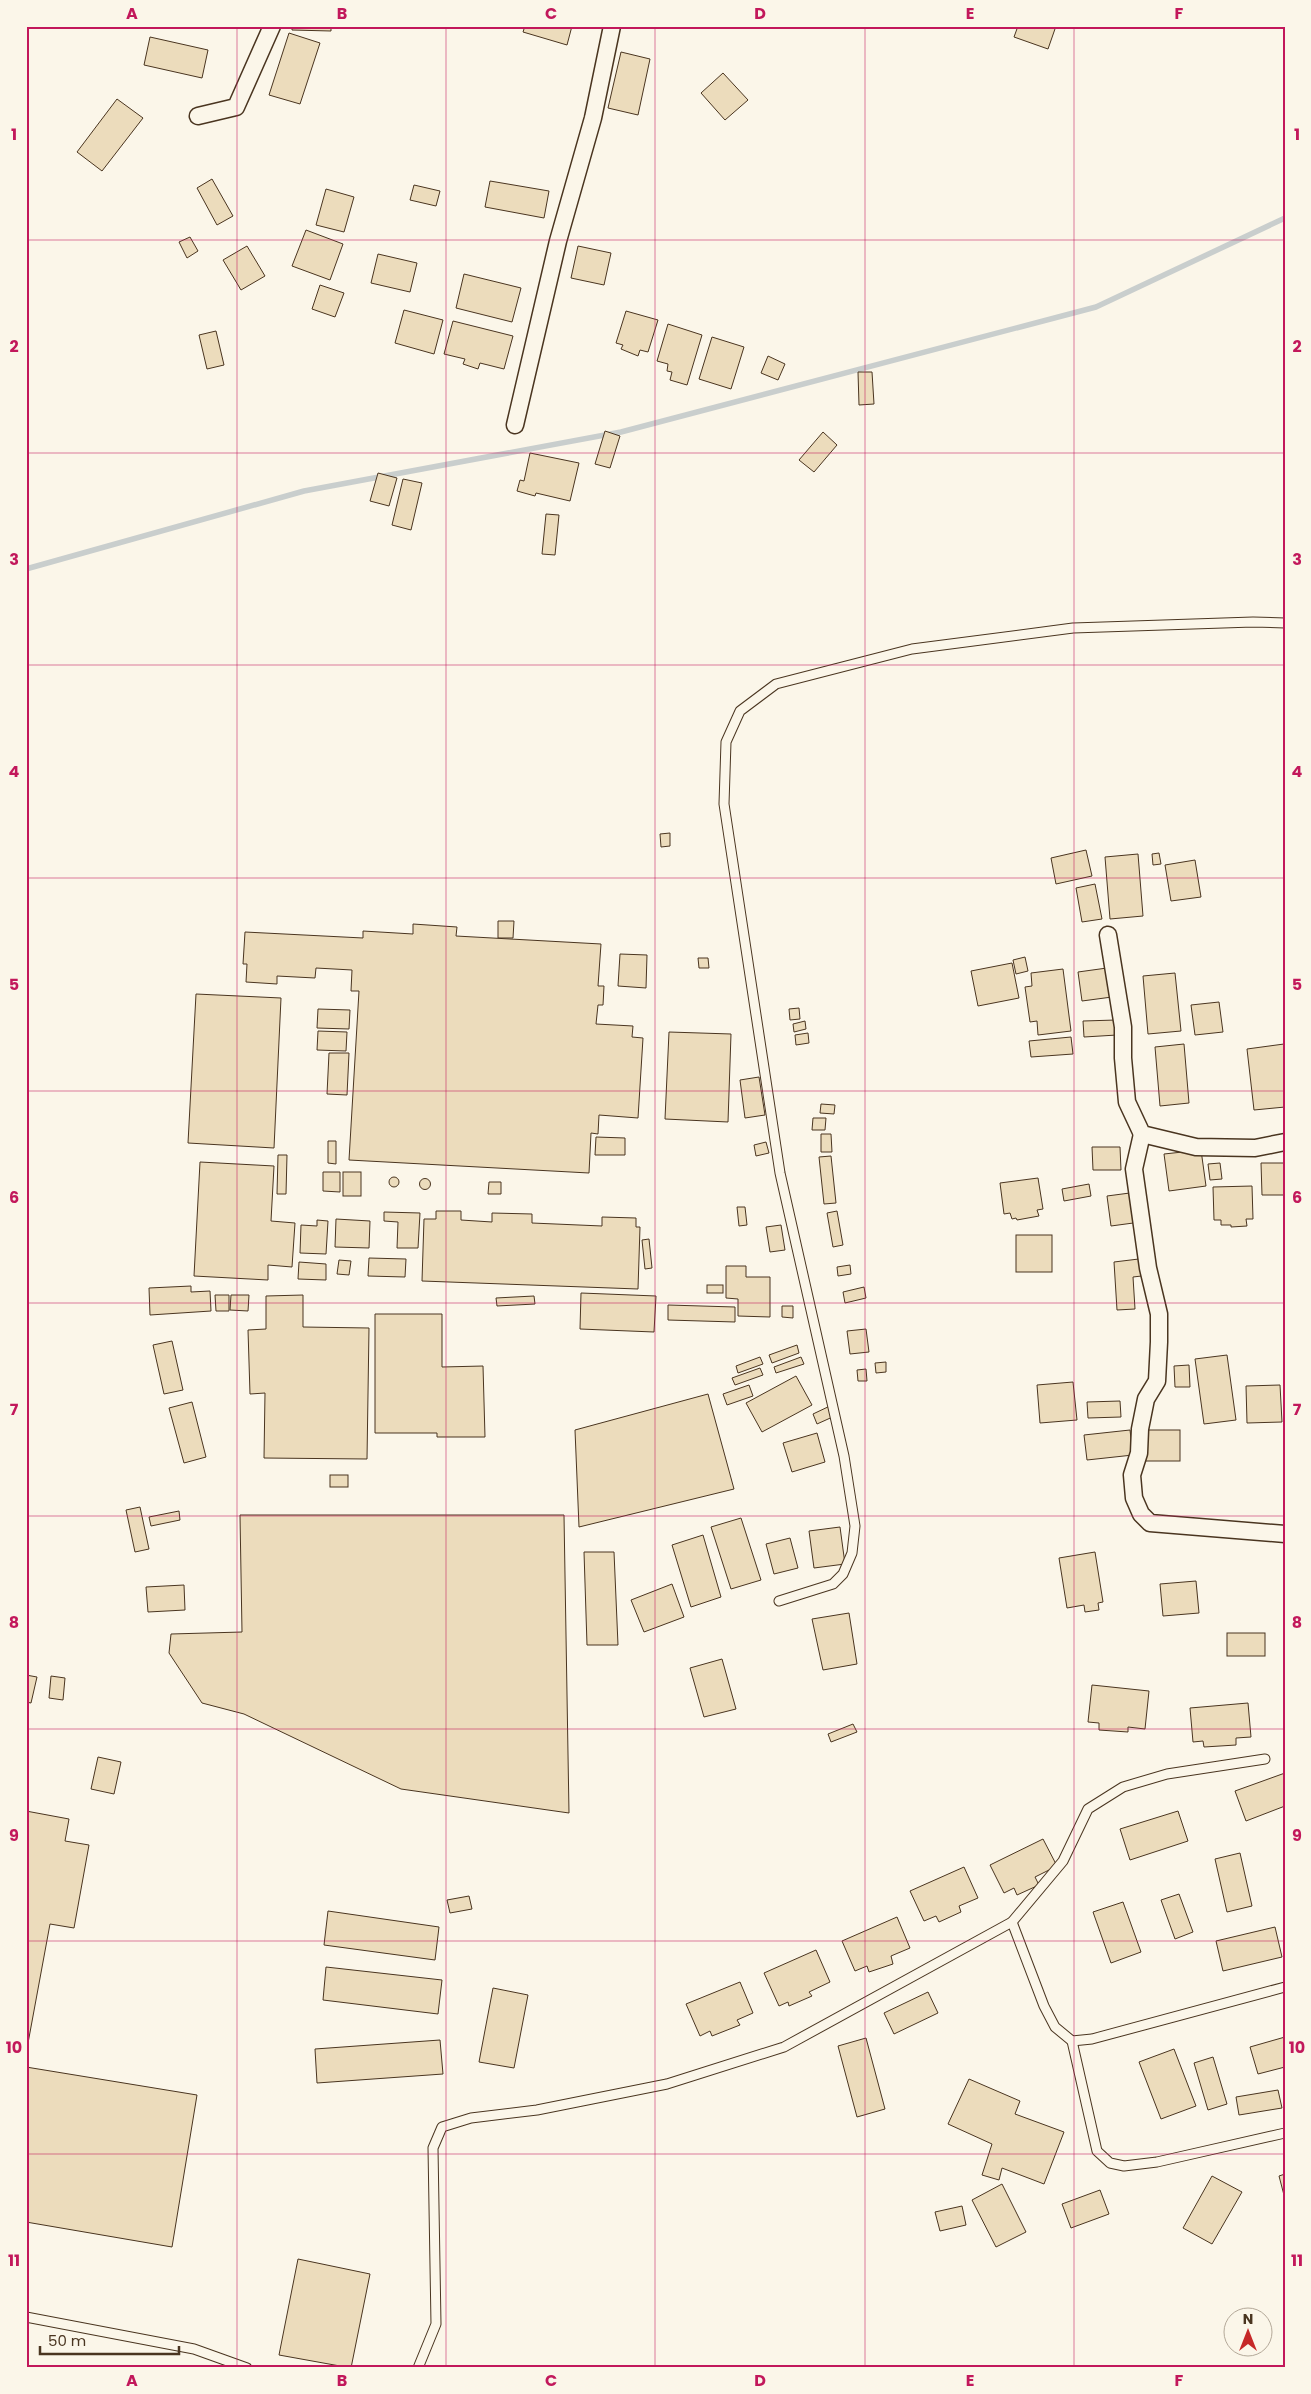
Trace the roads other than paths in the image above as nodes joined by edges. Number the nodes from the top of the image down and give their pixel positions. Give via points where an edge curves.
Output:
1 (272, 26) edge
2 (612, 26) edge
3 (198, 116) dead end
4 (515, 425) dead end
5 (1285, 623) edge
6 (1108, 935) dead end
7 (1142, 1134) junction
8 (1285, 1142) edge
9 (1285, 1534) edge
10 (779, 1601) dead end
11 (1265, 1759) dead end
12 (1012, 1922) junction
13 (1285, 1987) edge
14 (1072, 2041) junction
15 (1285, 2133) edge
16 (26, 2317) edge
17 (247, 2368) edge
18 (418, 2368) edge

1 - 3 street via 236,107
2 - 4 street via 593,118 558,241
5 - 10 lane via 1073,628 912,649 776,684 740,711 726,742 724,804 780,1173 844,1456 855,1526 852,1553 843,1574 832,1584
6 - 7 street via 1124,1027 1127,1102
7 - 8 street via 1196,1147 1255,1148
7 - 9 street via 1134,1169 1148,1268 1159,1314 1159,1342 1157,1381 1146,1399 1139,1453 1132,1474 1134,1498 1141,1514 1150,1523
11 - 12 lane via 1168,1774 1123,1786 1088,1809 1063,1861
12 - 14 lane via 1047,2013 1055,2027
12 - 18 lane via 784,2047 667,2084 537,2110 471,2118 442,2127 433,2148 436,2324
13 - 14 lane via 1092,2039
14 - 15 lane via 1097,2151 1110,2163 1124,2166 1157,2162
16 - 17 lane via 194,2349

